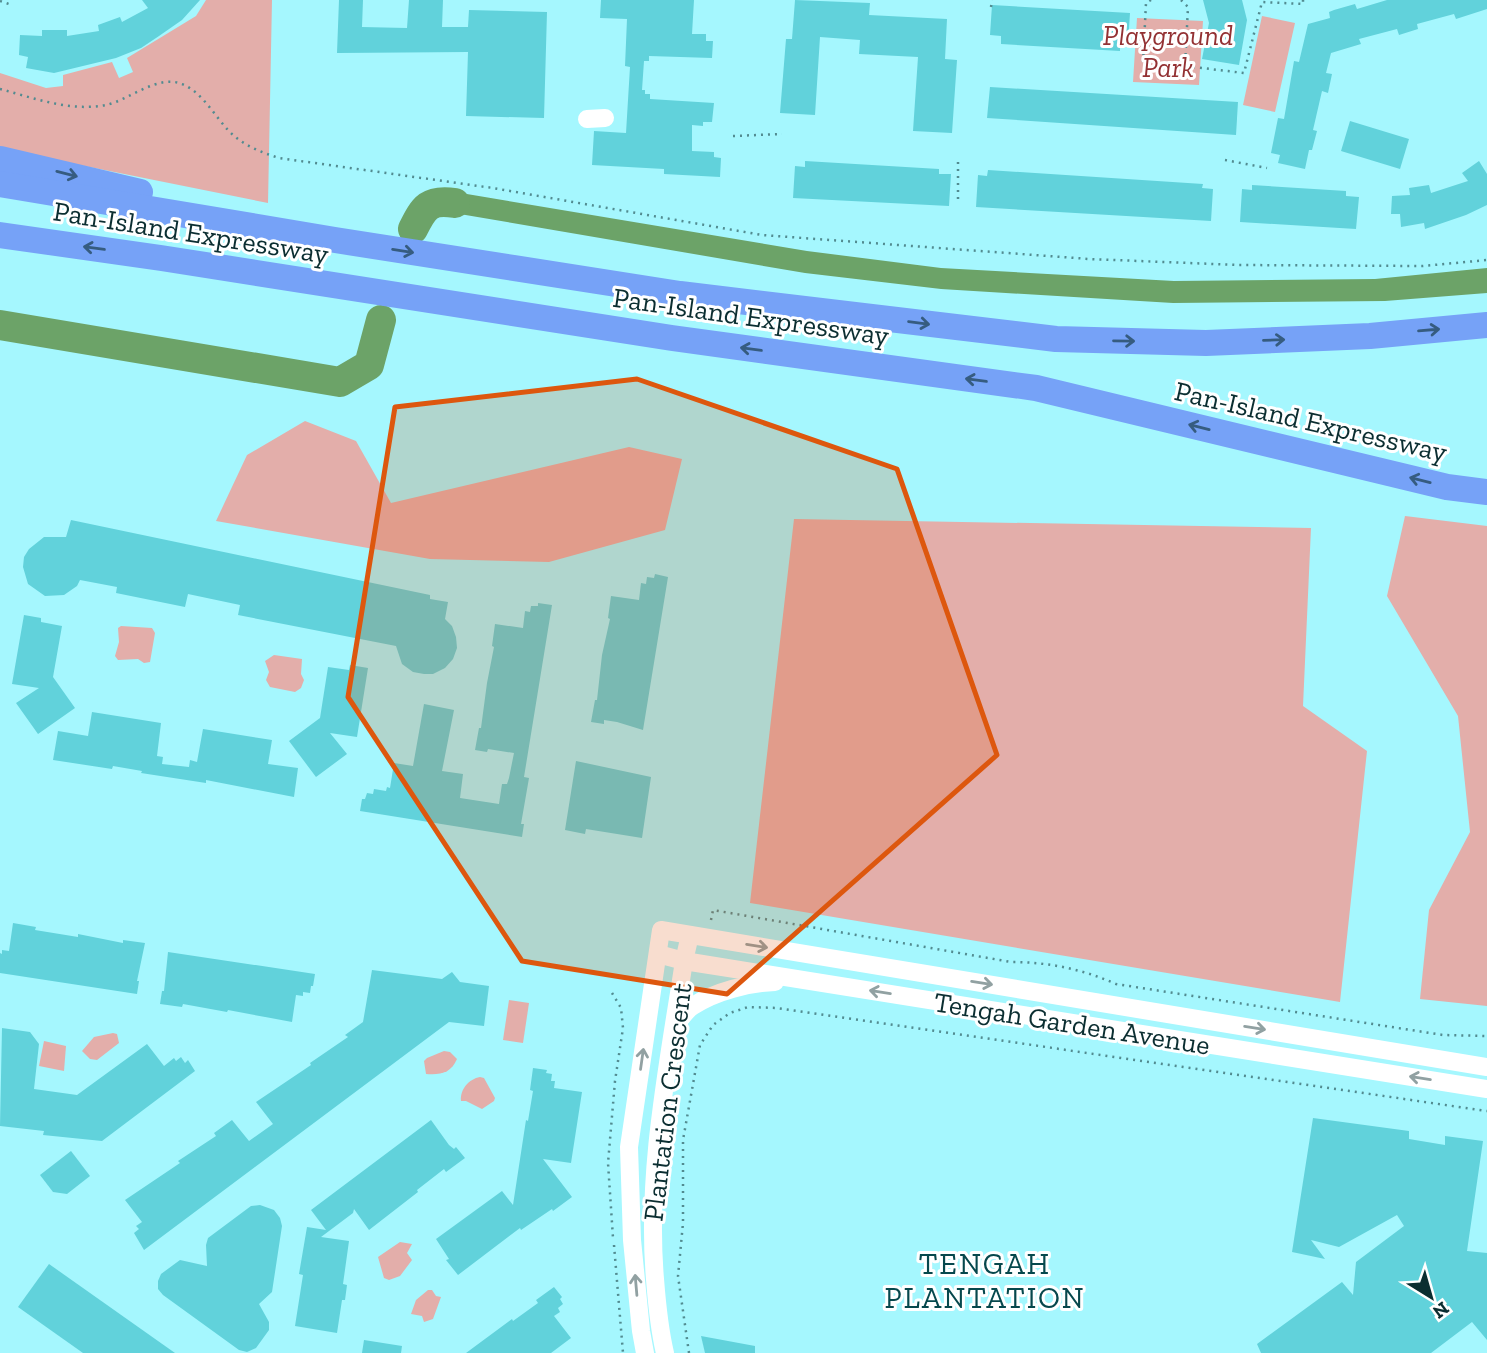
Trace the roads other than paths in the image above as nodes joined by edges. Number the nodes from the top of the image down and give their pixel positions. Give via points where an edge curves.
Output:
1 (0, 159) edge
2 (0, 184) edge
3 (2, 236) edge
4 (335, 240) junction
5 (1487, 325) edge
6 (1487, 492) edge
7 (661, 930) joint
8 (690, 935) junction
9 (658, 954) junction
10 (684, 961) junction
11 (803, 980) junction
12 (674, 1027) junction
13 (1487, 1067) edge
14 (1487, 1089) edge
15 (645, 1353) edge
16 (665, 1353) edge

1 -> 4 highway
2 - 4 highway, Pan-Island Expressway
6 -> 3 highway, Pan-Island Expressway via 1447,487 1036,388
4 -> 5 highway, Pan-Island Expressway via 680,294 1056,339 1206,343
7 - 8 street, Tengah Garden Avenue
7 - 9 street, Plantation Crescent
8 - 10 street, Plantation Crescent
8 -> 13 street, Tengah Garden Avenue
9 - 10 street, Tengah Garden Avenue
15 -> 9 street, Plantation Crescent via 632,1240 629,1147
10 - 11 street, Tengah Garden Avenue
10 - 12 street, Plantation Crescent
11 - 12 street via 760,982 724,992 692,1006
14 -> 11 street, Tengah Garden Avenue
12 - 16 street, Plantation Crescent via 657,1148 651,1235

